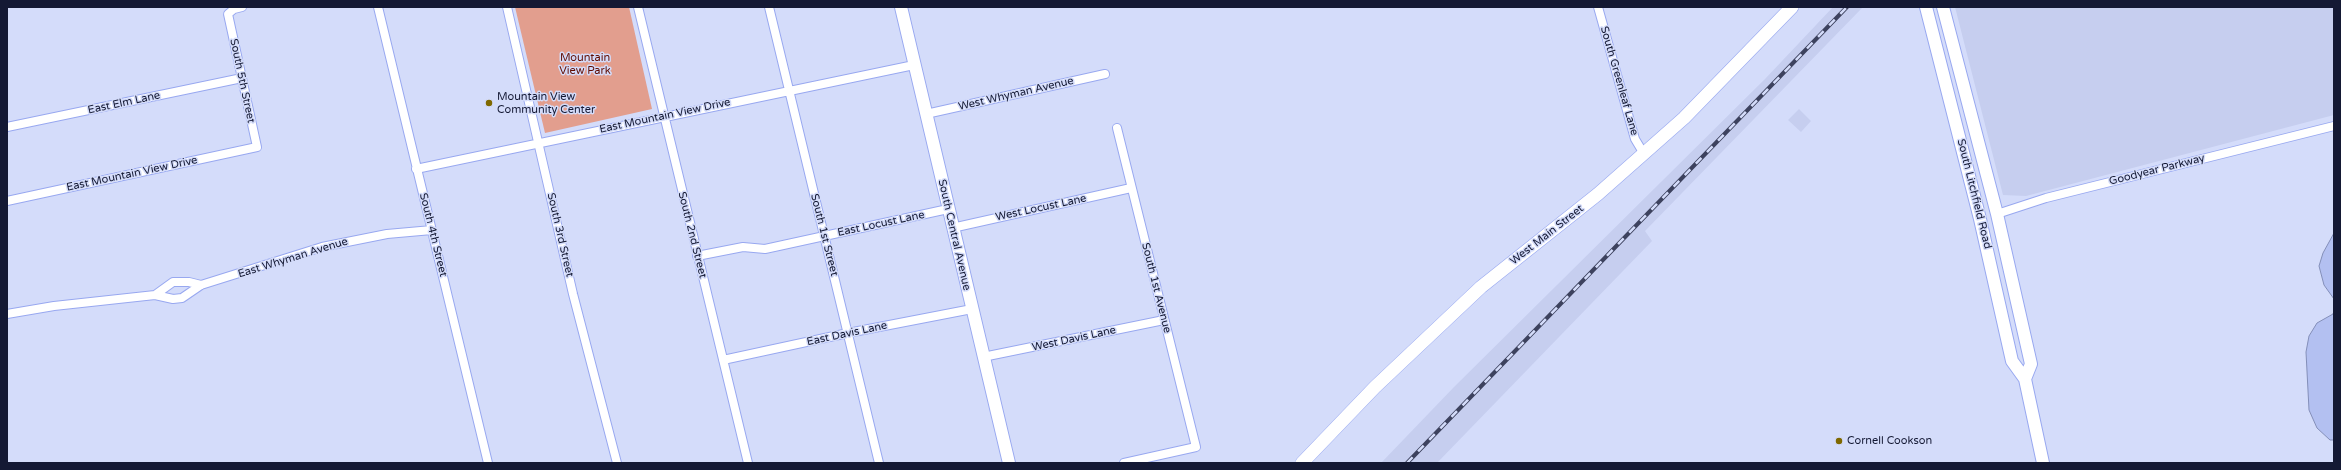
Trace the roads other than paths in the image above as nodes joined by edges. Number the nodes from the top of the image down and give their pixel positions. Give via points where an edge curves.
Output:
1 (242, 7) edge
2 (378, 7) edge
3 (507, 7) edge
4 (638, 7) edge
5 (769, 7) edge
6 (900, 7) edge
7 (1598, 7) edge
8 (1792, 7) edge
9 (1926, 7) edge
10 (1944, 7) edge
11 (914, 65) junction
12 (1106, 74) dead end
13 (242, 78) junction
14 (788, 90) junction
15 (926, 114) junction
16 (663, 116) junction
17 (2334, 126) edge
18 (7, 127) edge
19 (1117, 128) dead end
20 (539, 142) junction
21 (257, 147) joint
22 (1644, 154) junction
23 (416, 169) junction
24 (1131, 188) junction
25 (7, 201) edge
26 (948, 210) junction
27 (1997, 214) junction
28 (1980, 219) junction
29 (952, 228) junction
30 (432, 230) junction
31 (824, 236) junction
32 (697, 256) junction
33 (201, 285) junction
34 (155, 295) junction
35 (972, 309) junction
36 (7, 314) edge
37 (1164, 320) junction
38 (848, 333) junction
39 (983, 357) junction
40 (723, 360) junction
41 (2012, 361) junction
42 (2031, 364) junction
43 (2025, 379) junction
44 (488, 463) edge
45 (617, 463) edge
46 (748, 463) edge
47 (879, 463) edge
48 (1009, 463) edge
49 (1124, 463) edge
50 (1302, 463) edge
51 (2043, 463) edge

1 - 13 street, South 5th Street via 228,14
2 - 23 street, South 4th Street
3 - 20 street, South 3rd Street
4 - 16 street, South 2nd Street
5 - 14 street, South 1st Street
6 - 11 main road, South Central Avenue
7 - 22 street, South Greenleaf Lane via 1635,139
8 - 22 main road, West Main Street via 1684,118
9 - 28 main road, South Litchfield Road
10 - 27 main road, South Litchfield Road
11 - 14 street, East Mountain View Drive
11 - 15 main road, South Central Avenue
12 - 15 street, West Whyman Avenue
13 - 18 street, East Elm Lane
13 - 21 street, South 5th Street
14 - 16 street, East Mountain View Drive
14 - 31 street, South 1st Street
15 - 26 main road, South Central Avenue
16 - 20 street, East Mountain View Drive
16 - 32 street, South 2nd Street
17 - 27 street, Goodyear Parkway via 2046,198
19 - 24 street, South 1st Avenue
20 - 23 street, East Mountain View Drive
20 - 45 street, South 3rd Street via 573,294
21 - 25 street, East Mountain View Drive
22 - 50 main road, West Main Street via 1481,287 1381,381
23 - 30 street, South 4th Street
24 - 29 street, West Locust Lane
24 - 37 street, South 1st Avenue
26 - 29 main road, South Central Avenue
26 - 31 street, East Locust Lane
27 - 28 main road, Goodyear Parkway
27 - 42 main road, South Litchfield Road
28 - 41 main road, South Litchfield Road
29 - 35 main road, South Central Avenue
30 - 33 street, East Whyman Avenue via 387,234 322,247
30 - 44 street, South 4th Street
31 - 32 street, East Locust Lane via 765,249 743,247
31 - 38 street, South 1st Street
32 - 40 street, South 2nd Street
33 - 34 street, East Whyman Avenue via 182,298 172,299
33 - 34 street, East Whyman Avenue via 173,282
34 - 36 street, East Whyman Avenue
35 - 38 street, East Davis Lane
35 - 39 main road, South Central Avenue
37 - 39 street, West Davis Lane
37 - 49 street, South 1st Avenue via 1196,447
38 - 40 street, East Davis Lane
38 - 47 street, South 1st Street
39 - 48 main road, South Central Avenue
40 - 46 street, South 2nd Street
41 - 42 main road
41 - 43 main road, South Litchfield Road
42 - 43 main road
43 - 51 main road, South Litchfield Road

